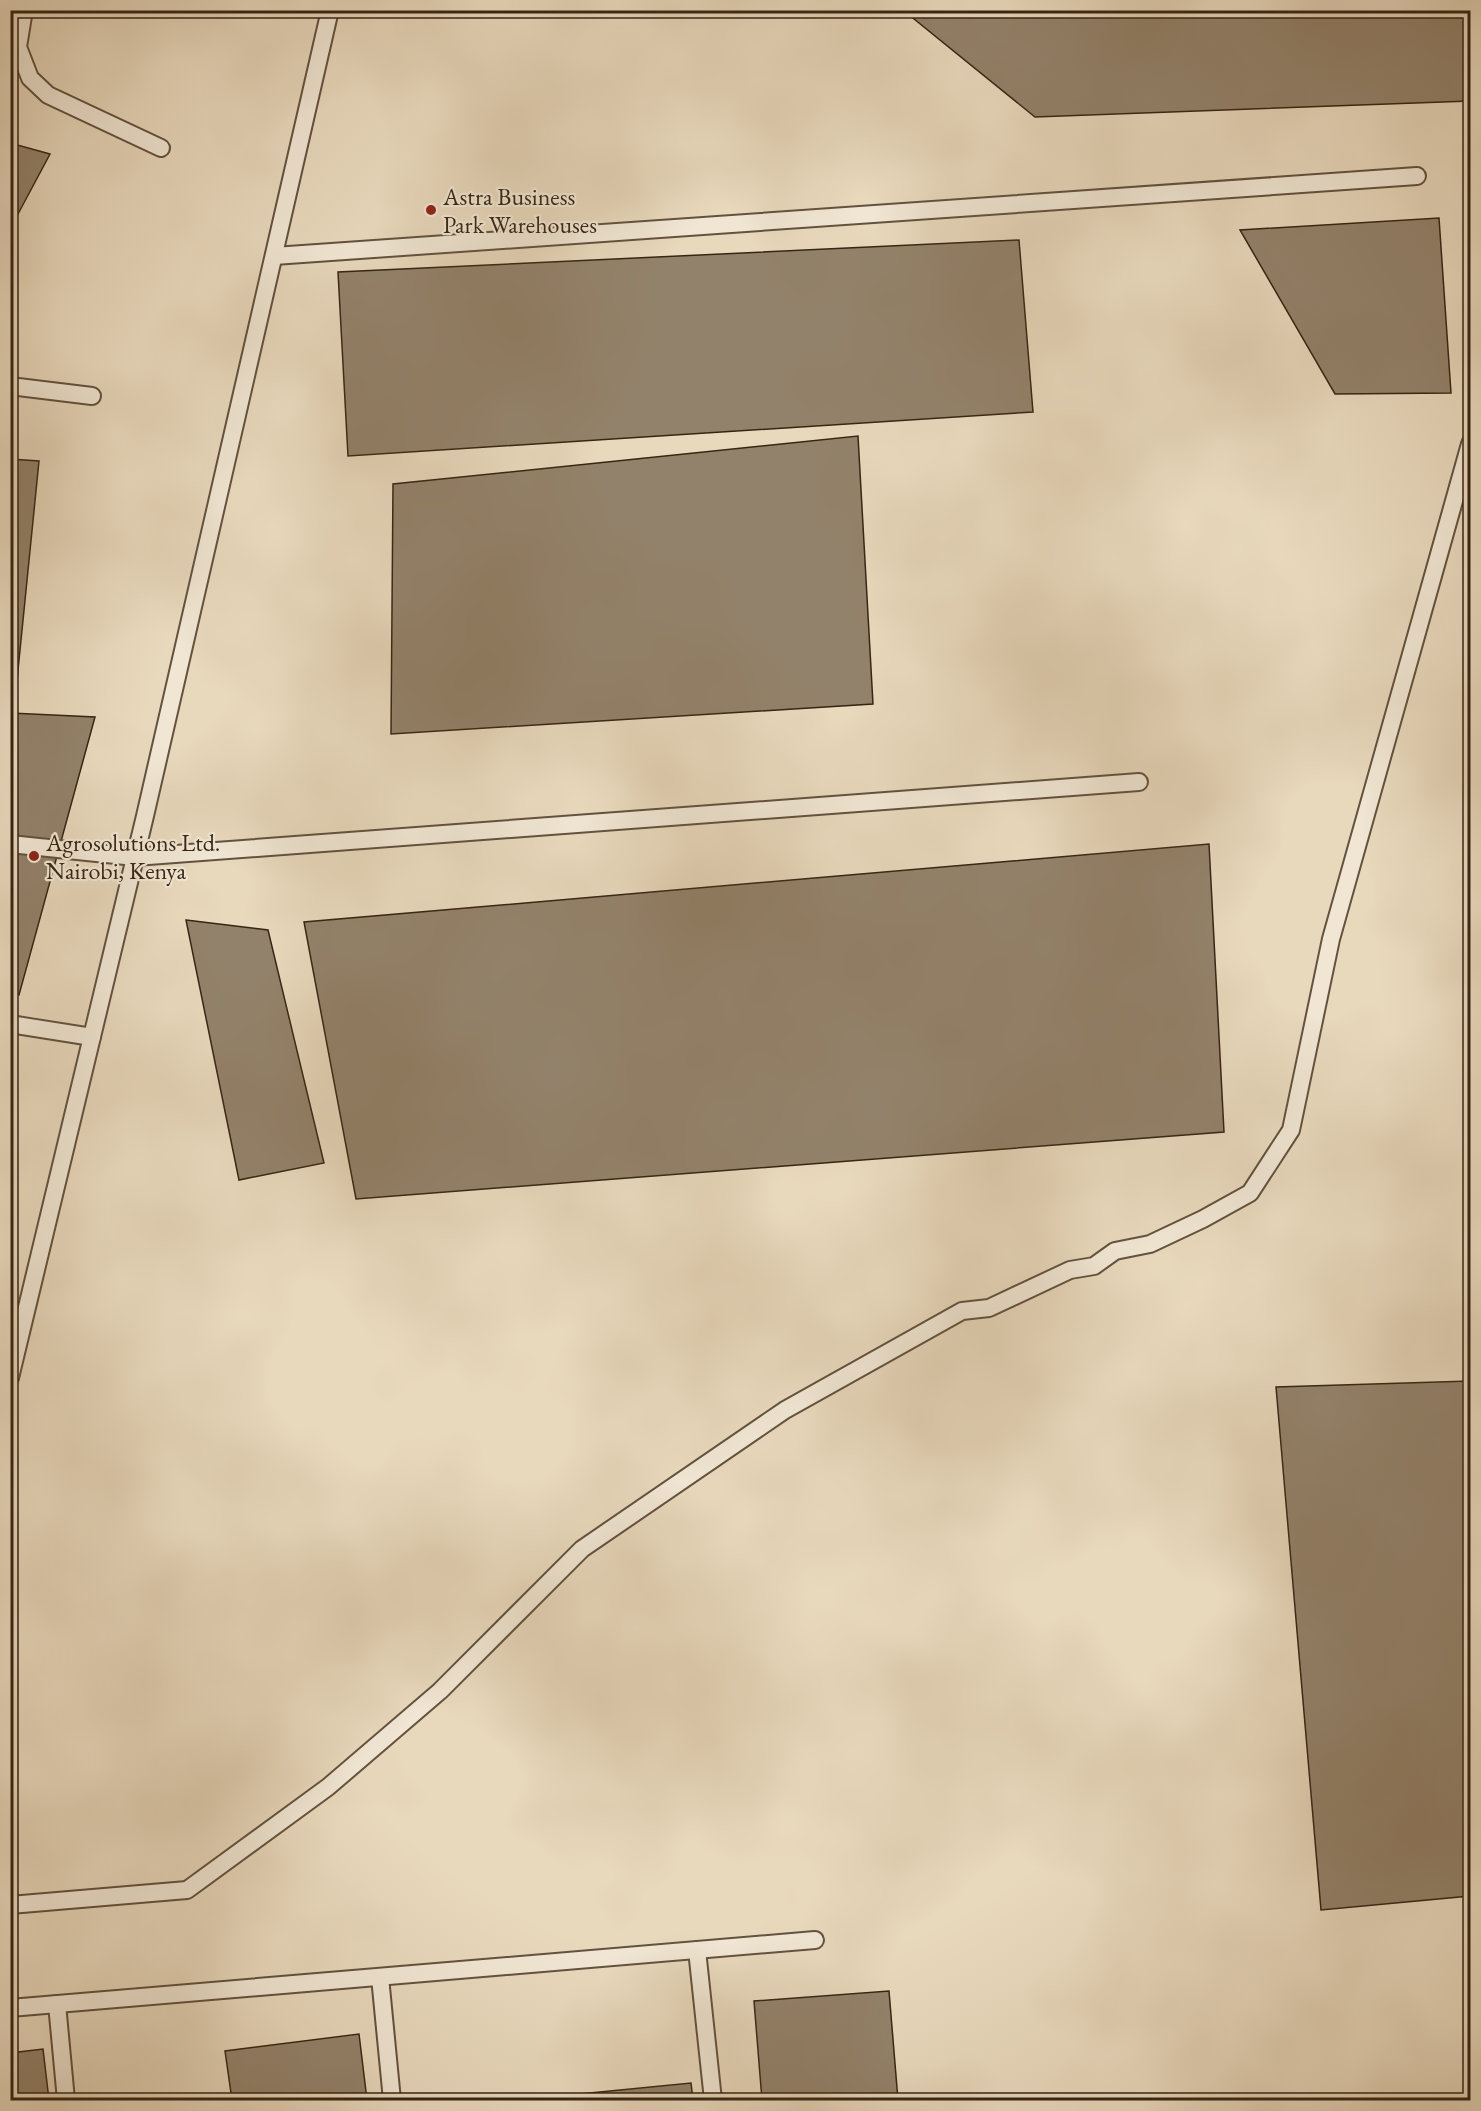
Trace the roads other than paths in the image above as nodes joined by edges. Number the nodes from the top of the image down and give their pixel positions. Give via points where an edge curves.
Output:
1 (24, 10) edge
2 (330, 10) edge
3 (161, 148) dead end
4 (1417, 177) dead end
5 (274, 256) junction
6 (10, 386) edge
7 (92, 396) dead end
8 (1470, 444) edge
9 (1139, 782) dead end
10 (10, 844) edge
11 (135, 857) junction
12 (10, 1024) edge
13 (92, 1037) junction
14 (10, 1378) edge
15 (10, 1905) edge
16 (815, 1940) dead end
17 (697, 1950) junction
18 (380, 1977) junction
19 (57, 2004) junction
20 (10, 2008) edge
21 (66, 2100) edge
22 (392, 2100) edge
23 (713, 2100) edge

1 - 3 lane via 18,47 30,78 48,95
2 - 5 lane
4 - 5 lane
5 - 11 lane
6 - 7 lane
8 - 15 lane via 1331,939 1291,1130 1250,1193 1150,1244 1115,1251 1094,1266 1070,1270 989,1308 962,1311 785,1410 582,1549 440,1691 328,1787 187,1890
9 - 11 lane
10 - 11 lane
11 - 13 lane
12 - 13 lane
13 - 14 lane
16 - 17 lane
17 - 18 lane
17 - 23 lane
18 - 19 lane
18 - 22 lane
19 - 20 lane
19 - 21 lane

